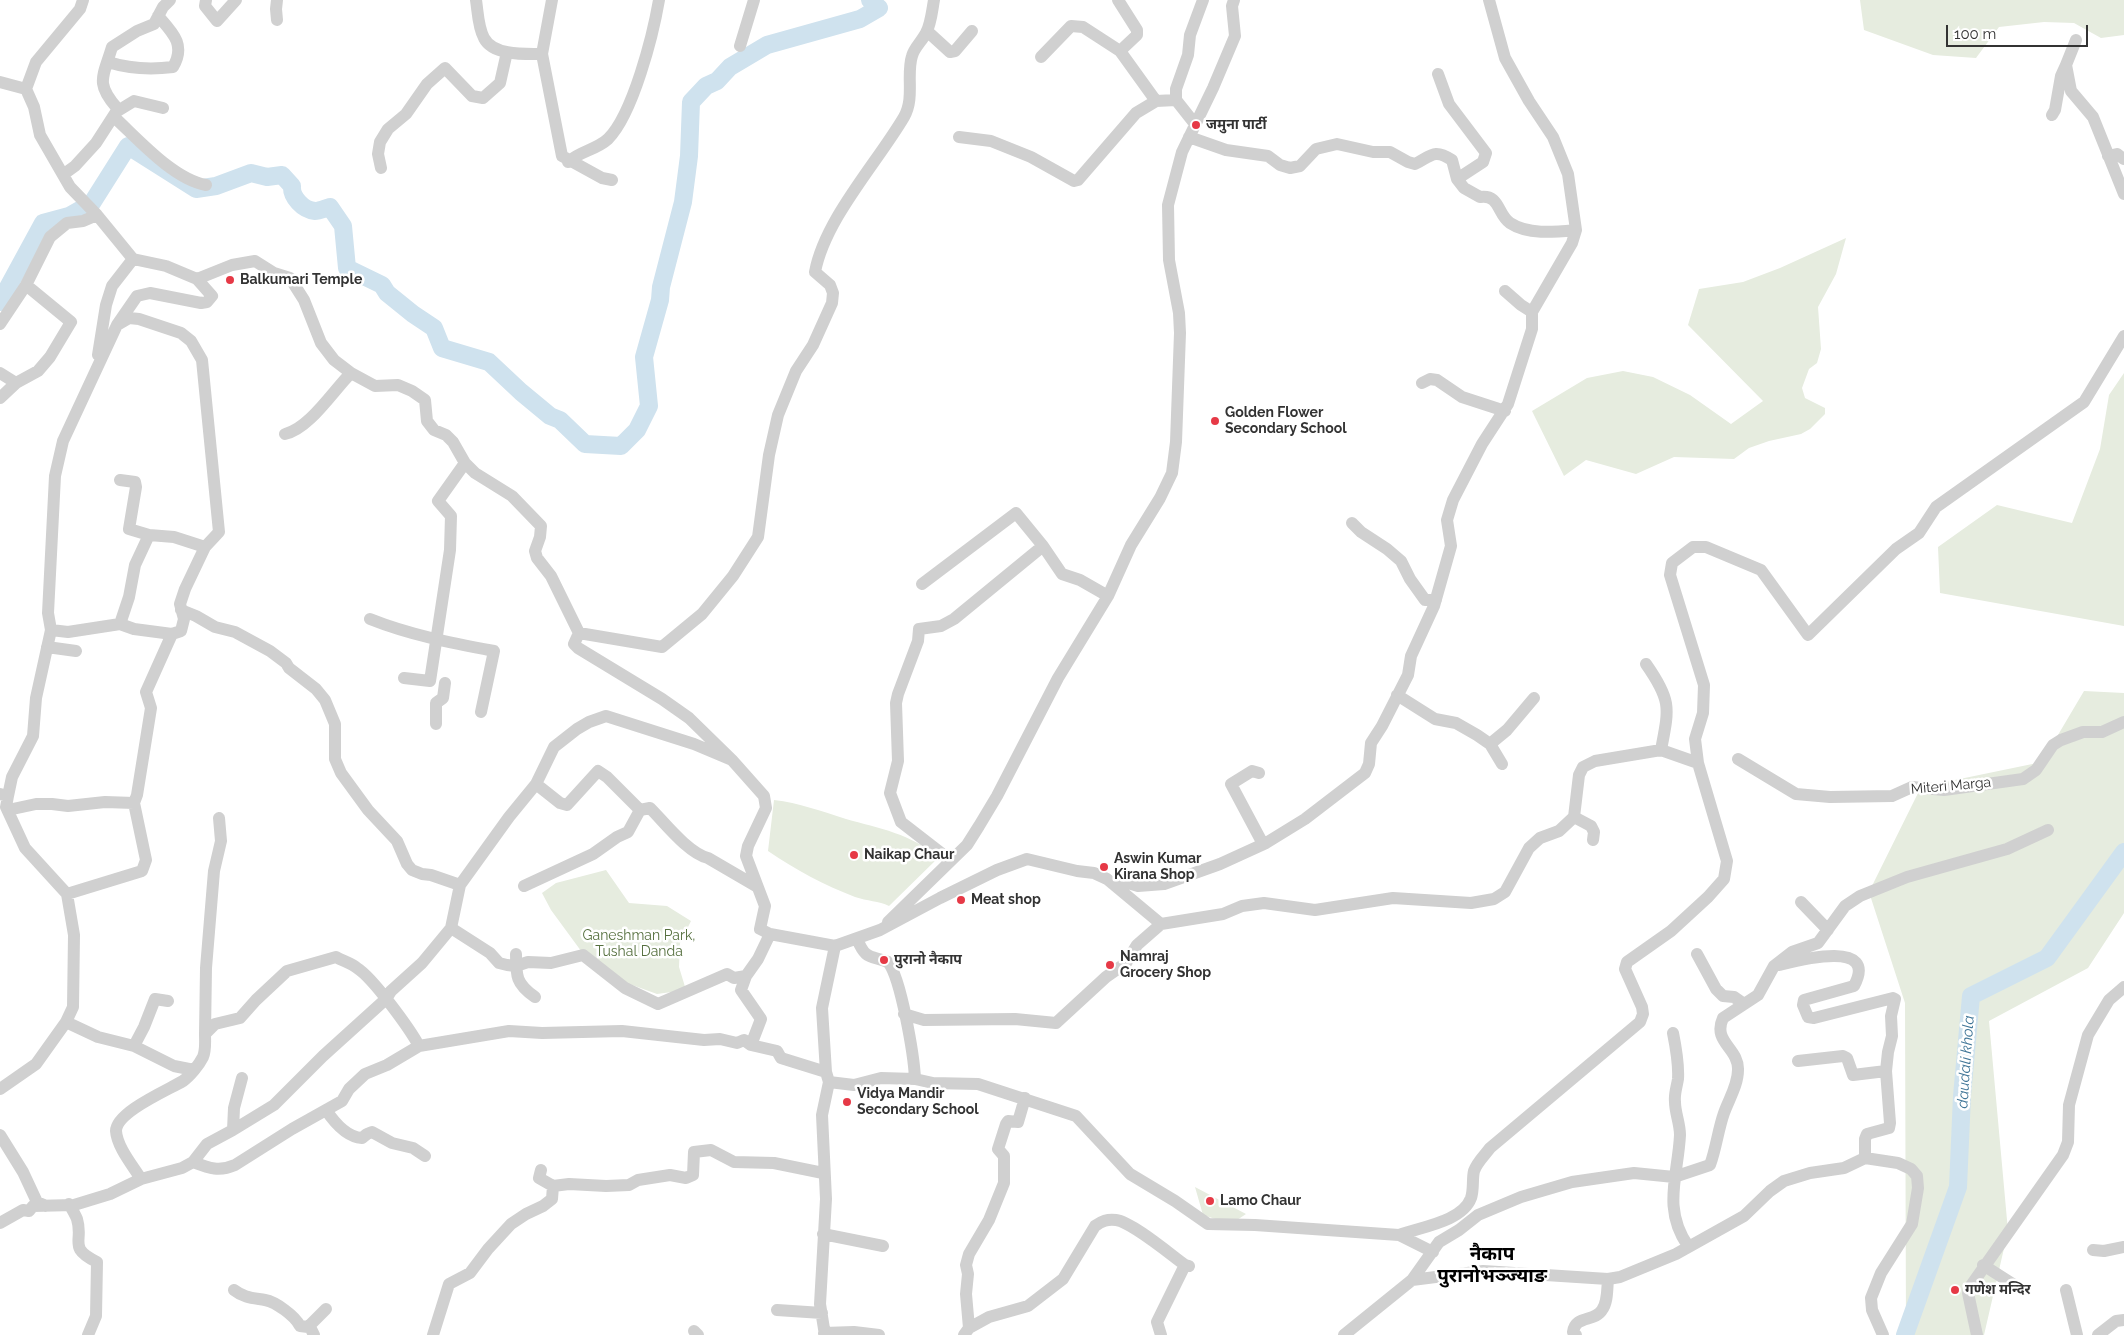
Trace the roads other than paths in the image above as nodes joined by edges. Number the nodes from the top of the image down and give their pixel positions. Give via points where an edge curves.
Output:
1 (83, 0) edge
2 (170, 0) edge
3 (206, 0) edge
4 (236, 0) edge
5 (277, 0) edge
6 (476, 0) edge
7 (552, 0) edge
8 (660, 0) edge
9 (754, 0) edge
10 (934, 0) edge
11 (1118, 0) edge
12 (1204, 0) edge
13 (1234, 0) edge
14 (1489, 0) edge
15 (158, 16) junction
16 (277, 20) dead end
17 (927, 31) junction
18 (972, 31) dead end
19 (2076, 40) dead end
20 (740, 46) dead end
21 (1120, 51) junction
22 (507, 52) junction
23 (542, 54) junction
24 (1041, 57) dead end
25 (108, 62) junction
26 (2066, 65) junction
27 (1438, 74) dead end
28 (0, 82) edge
29 (26, 89) junction
30 (1176, 100) junction
31 (1156, 101) junction
32 (163, 108) dead end
33 (115, 115) junction
34 (2052, 115) dead end
35 (1195, 124) junction
36 (959, 137) dead end
37 (1189, 137) junction
38 (2108, 156) junction
39 (2124, 159) edge
40 (568, 162) junction
41 (381, 168) dead end
42 (64, 174) junction
43 (1457, 179) junction
44 (612, 180) dead end
45 (206, 184) dead end
46 (2124, 194) edge
47 (97, 215) junction
48 (1576, 230) junction
49 (133, 259) junction
50 (197, 279) junction
51 (26, 285) junction
52 (1505, 291) dead end
53 (1532, 312) junction
54 (0, 324) edge
55 (117, 325) junction
56 (2124, 336) edge
57 (98, 365) junction
58 (351, 372) junction
59 (0, 373) edge
60 (16, 383) junction
61 (1422, 383) dead end
62 (0, 398) edge
63 (1505, 411) junction
64 (285, 434) dead end
65 (465, 463) junction
66 (120, 480) dead end
67 (1352, 523) dead end
68 (149, 536) junction
69 (1042, 546) junction
70 (205, 547) junction
71 (922, 584) dead end
72 (1108, 596) junction
73 (1436, 600) junction
74 (181, 610) junction
75 (370, 618) dead end
76 (120, 624) junction
77 (51, 630) junction
78 (580, 633) junction
79 (172, 634) junction
80 (435, 639) junction
81 (47, 647) junction
82 (76, 651) dead end
83 (1646, 664) dead end
84 (404, 678) dead end
85 (430, 681) junction
86 (1397, 695) junction
87 (1534, 698) dead end
88 (482, 712) dead end
89 (2124, 722) edge
90 (436, 724) dead end
91 (1490, 744) junction
92 (1661, 750) junction
93 (1738, 759) dead end
94 (732, 760) junction
95 (1698, 762) junction
96 (1502, 764) dead end
97 (1259, 773) dead end
98 (536, 784) junction
99 (4, 795) edge
100 (134, 803) junction
101 (8, 810) junction
102 (640, 810) junction
103 (1574, 817) junction
104 (219, 818) dead end
105 (2048, 830) dead end
106 (1593, 840) dead end
107 (1263, 844) junction
108 (950, 860) junction
109 (1113, 884) junction
110 (460, 885) junction
111 (524, 886) dead end
112 (756, 886) junction
113 (67, 894) junction
114 (1801, 902) dead end
115 (1161, 924) junction
116 (451, 928) junction
117 (880, 930) junction
118 (1828, 930) junction
119 (770, 934) junction
120 (857, 939) junction
121 (835, 946) junction
122 (1696, 954) dead end
123 (516, 960) junction
124 (1774, 966) junction
125 (746, 976) junction
126 (2124, 987) edge
127 (535, 997) dead end
128 (386, 999) junction
129 (168, 1001) dead end
130 (1744, 1004) junction
131 (904, 1014) junction
132 (66, 1022) junction
133 (1673, 1033) dead end
134 (205, 1034) junction
135 (750, 1045) junction
136 (134, 1046) junction
137 (418, 1046) junction
138 (1798, 1061) dead end
139 (194, 1070) junction
140 (1886, 1071) junction
141 (828, 1077) junction
142 (242, 1078) dead end
143 (915, 1079) junction
144 (0, 1089) edge
145 (1025, 1098) junction
146 (326, 1110) junction
147 (232, 1130) junction
148 (0, 1135) edge
149 (425, 1156) dead end
150 (1865, 1158) junction
151 (194, 1162) junction
152 (541, 1170) dead end
153 (823, 1173) junction
154 (1674, 1177) junction
155 (141, 1179) junction
156 (553, 1186) junction
157 (69, 1204) junction
158 (46, 1206) junction
159 (0, 1224) edge
160 (823, 1234) junction
161 (1400, 1235) junction
162 (883, 1246) dead end
163 (1688, 1246) junction
164 (2124, 1247) edge
165 (2093, 1250) dead end
166 (1433, 1252) junction
167 (1983, 1265) junction
168 (1608, 1279) junction
169 (1412, 1280) junction
170 (2019, 1288) dead end
171 (234, 1290) dead end
172 (2066, 1290) dead end
173 (326, 1309) dead end
174 (776, 1310) dead end
175 (822, 1313) junction
176 (2124, 1320) edge
177 (311, 1331) edge
178 (967, 1332) edge
179 (825, 1334) edge
180 (88, 1335) edge
181 (433, 1335) edge
182 (878, 1335) edge
183 (1160, 1335) edge
184 (1344, 1335) edge
185 (1576, 1335) edge
186 (1883, 1335) edge
187 (1977, 1335) edge
188 (2077, 1335) edge
189 (2098, 1335) edge

1 - 29 street via 80,9 36,62
2 - 15 street
3 - 4 street via 207,11 217,21
5 - 16 street
6 - 22 street via 484,40
7 - 23 street
8 - 40 street via 644,62 621,122 597,148 574,156
9 - 20 street
10 - 17 street
11 - 21 street via 1137,30 1137,35
12 - 30 street via 1190,35
13 - 35 street via 1235,36
14 - 48 street via 1504,58 1553,137 1568,174
15 - 25 street via 154,24 112,48
15 - 25 street via 172,31 178,44 178,58 173,67 145,70
17 - 18 street via 950,52 955,51
17 - 78 street via 912,56 906,115 868,169 818,258 815,272 830,285 832,303 813,345 796,371 778,415 758,537 733,576 702,614 662,647
19 - 26 street
21 - 24 street via 1076,25 1071,26
21 - 31 street
22 - 23 street
22 - 41 street via 500,83 483,98 472,96 445,68 427,84 406,114 388,129 380,142
23 - 40 street via 559,149
25 - 33 street via 103,90 117,108
26 - 34 street
26 - 38 street via 2071,90 2093,117
27 - 43 street via 1449,104 1486,153 1483,162
28 - 29 street
29 - 42 street via 34,106 40,135
30 - 31 street
30 - 35 street
31 - 36 street via 1136,113 1074,181 1031,157 991,141
32 - 33 street via 134,101
33 - 42 street via 86,155
33 - 45 street via 166,163 183,175
35 - 37 street
37 - 43 street via 1226,150 1268,156 1290,168 1300,166 1316,149 1337,144 1373,152 1390,152 1415,164 1428,155 1444,155 1452,160
37 - 72 street via 1168,205 1170,260 1180,313 1172,473 1131,545
38 - 39 street via 2117,154
38 - 46 street
40 - 44 street
42 - 47 street via 70,186
43 - 48 street via 1480,198 1493,198 1502,216 1516,226 1540,232
47 - 49 street
47 - 51 street via 68,223 50,237
48 - 53 street via 1572,243
49 - 50 street via 166,266
49 - 57 street via 112,286 106,305
50 - 55 street via 212,296 208,302 150,293 138,296
50 - 58 street via 232,265 255,261 290,278 304,300 321,342 334,360
51 - 54 street
51 - 60 street via 71,322 38,371
52 - 53 street
53 - 63 street via 1532,329
55 - 57 street
55 - 70 street via 129,318 139,319 181,333 191,341 202,360 219,532
56 - 95 street via 2084,402 1936,507 1919,533 1891,553 1808,635 1761,570 1706,547 1693,547 1672,563 1670,575 1704,685 1703,713 1695,739
57 - 77 street via 63,441 55,476 48,613
58 - 64 street via 301,428
58 - 65 street via 375,386 398,385 425,400 427,421 434,430 453,442
59 - 60 street
60 - 62 street
61 - 63 street via 1438,380 1462,398
63 - 73 street via 1482,444 1453,500 1447,520 1451,546
65 - 78 street via 512,496 541,526 535,551 537,558 551,576
65 - 80 street via 438,502 451,516 450,550
66 - 68 street via 135,482 136,487 129,529
67 - 73 street via 1401,561 1425,600
68 - 70 street via 174,537
68 - 76 street via 135,566
69 - 71 street via 1016,512
69 - 72 street via 1062,574
69 - 108 street via 954,619 941,626 919,629 918,641 898,694 898,761 890,793 901,822
70 - 74 street via 184,589
72 - 108 street via 1058,678 993,803 967,844
73 - 86 street via 1411,656 1408,675
74 - 79 street via 184,619 181,631
74 - 110 street via 215,627 235,632 270,652 316,689 336,724 335,759 342,773 368,810 397,841 407,864 417,872
75 - 80 street
76 - 77 street via 68,632
76 - 79 street
77 - 81 street
78 - 94 street via 574,644 578,648 682,713
79 - 100 street via 146,692 151,708
80 - 85 street
80 - 88 street via 494,650
81 - 82 street
81 - 99 street via 36,698 33,736
83 - 92 street via 1666,696 1667,717
84 - 85 street
85 - 90 street via 449,684 443,698 436,703
86 - 91 street via 1435,719 1456,723
86 - 107 street via 1371,743 1370,764 1365,773 1312,814
87 - 91 street via 1507,730
89 - 93 street, Miteri Marga via 2102,732 2083,732 2061,740 2053,745 2036,770 2023,780 1944,790 1912,787 1892,796 1796,794
91 - 96 street
92 - 95 street
92 - 103 street via 1595,761 1583,767 1579,774
94 - 98 street via 694,744 606,716 583,725 554,747
94 - 112 street via 764,796 766,808 746,856
95 - 161 street via 1727,861 1724,879 1671,931 1627,962 1625,969 1642,1008 1640,1022 1490,1148 1474,1171 1470,1201 1459,1211 1445,1221
97 - 107 street via 1252,771 1231,784
98 - 102 street via 567,805 598,771
98 - 110 street
99 - 101 street
100 - 101 street via 36,804
100 - 113 street via 146,860 142,871
101 - 113 street via 26,848
102 - 111 street via 628,832 593,854
102 - 112 street via 650,808 702,856
103 - 106 street via 1591,826
103 - 115 street via 1559,831 1540,838 1529,848 1505,892 1494,899 1471,903 1393,898 1315,910 1264,903 1242,906 1224,914
104 - 134 street via 221,841 214,870 206,968
105 - 118 street via 2008,848 1907,876 1860,896 1844,906
107 - 109 street via 1164,884 1138,886 1122,880
108 - 117 street
109 - 115 street
109 - 117 street via 1094,873 1027,859 997,870
110 - 116 street
112 - 119 street via 765,906 760,928
113 - 132 street via 74,935 74,962 73,1007
114 - 118 street
115 - 131 street via 1137,945 1126,964 1106,977 1056,1023 1015,1019 924,1020
116 - 123 street via 490,953 499,963
116 - 128 street
117 - 120 street
118 - 124 street via 1818,943 1792,952
119 - 121 street
119 - 125 street
120 - 121 street
120 - 131 street via 863,953 893,967
121 - 141 street via 822,1008
122 - 130 street via 1716,989 1723,996 1734,997
123 - 125 street via 551,963 583,955 625,988 658,1004 727,974 734,978
123 - 127 street via 522,987
124 - 130 street via 1758,995
124 - 140 street via 1836,955 1853,960 1857,965 1858,979 1854,986 1804,1000 1802,1005 1808,1017 1895,999
125 - 135 street via 741,990 760,1019
126 - 167 street via 2109,1000 2088,1035 2069,1105 2068,1142 2063,1155
128 - 134 street via 357,967 336,957 287,971 240,1018 215,1024
128 - 137 street
128 - 147 street via 274,1105
129 - 136 street via 154,999
130 - 154 street via 1723,1018 1720,1024 1721,1036 1738,1063 1738,1072 1711,1164
131 - 143 street
132 - 136 street via 98,1037
132 - 144 street via 36,1064
133 - 154 street via 1678,1078 1675,1100 1680,1136
134 - 139 street via 203,1057
135 - 137 street via 744,1040 737,1043 613,1031 509,1031
135 - 141 street via 777,1050 780,1058
136 - 139 street via 174,1066
137 - 146 street via 365,1074 342,1101
138 - 140 street via 1843,1056 1847,1058 1853,1075
139 - 155 street via 184,1080 143,1103 116,1128 118,1138
140 - 150 street via 1889,1128 1867,1134
141 - 143 street via 854,1085 881,1078
141 - 153 street via 822,1115
142 - 147 street
143 - 145 street via 933,1083 978,1084
145 - 161 street via 1076,1116 1130,1174 1208,1224
145 - 178 street via 1018,1122 1008,1121 1006,1124 998,1149 1004,1156 1004,1183 966,1265
146 - 149 street via 337,1126 356,1138 372,1132
146 - 151 street via 225,1170 212,1170
147 - 151 street via 207,1144
148 - 158 street via 23,1172 36,1202
150 - 163 street via 1844,1168 1784,1180 1744,1216
150 - 186 street via 1898,1163 1917,1176 1912,1224 1881,1273 1871,1298 1872,1310
151 - 155 street
152 - 156 street via 539,1178
153 - 156 street via 774,1162 734,1162 711,1150 694,1152 693,1175 686,1178 670,1175 638,1180 629,1185
153 - 160 street via 826,1199
154 - 163 street via 1673,1215
154 - 166 street via 1634,1173 1572,1182 1521,1197 1478,1215 1439,1242
155 - 157 street via 110,1194
156 - 181 street via 552,1199 511,1224 470,1273 450,1284
157 - 158 street
157 - 180 street via 77,1219 78,1246 83,1255 97,1262 96,1316
158 - 159 street via 22,1210
160 - 162 street
160 - 175 street
161 - 166 street
163 - 168 street via 1676,1254
164 - 165 street
166 - 169 street
167 - 170 street
167 - 187 street via 1968,1293
168 - 169 street via 1483,1270
168 - 185 street via 1603,1309 1599,1314 1578,1322 1573,1332
169 - 184 street
171 - 177 street via 274,1304
172 - 188 street
173 - 177 street
174 - 175 street
175 - 179 street
176 - 189 street via 2116,1321
178 - 183 street via 989,1316 1028,1306 1063,1279 1095,1226 1102,1220 1118,1220 1187,1266 1157,1322
179 - 182 street via 854,1332

